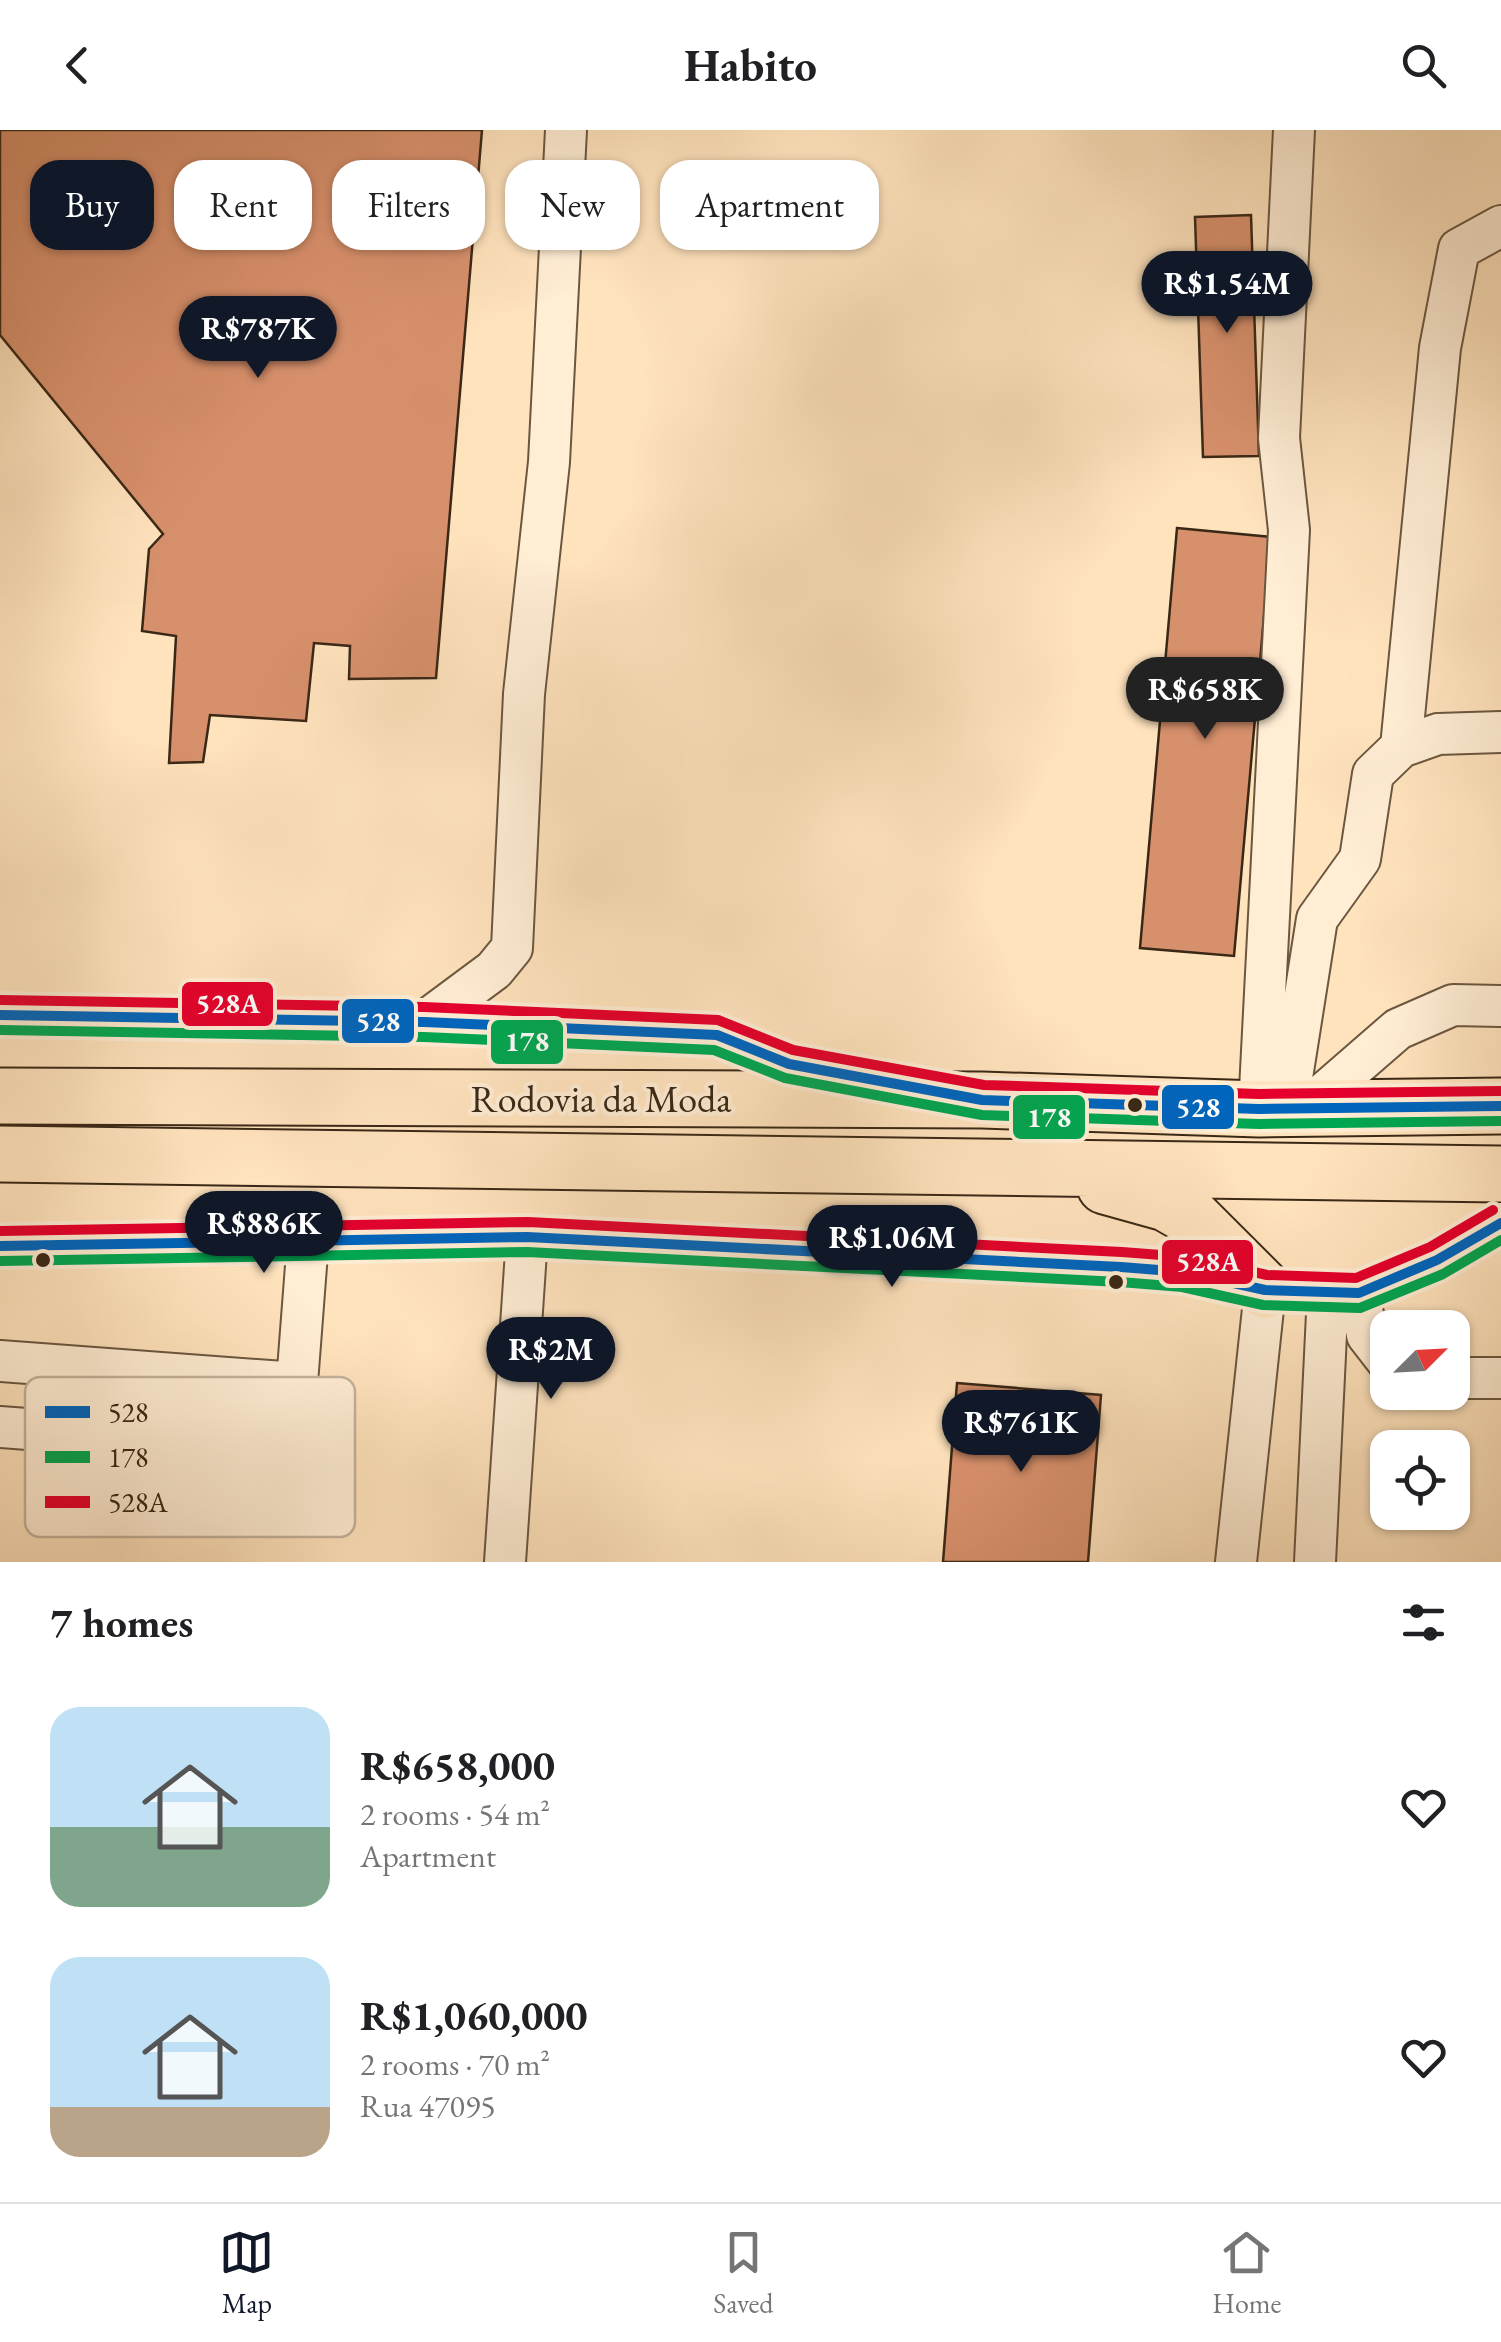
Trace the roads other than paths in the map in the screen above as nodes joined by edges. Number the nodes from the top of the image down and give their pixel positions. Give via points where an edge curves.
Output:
1 (566, 130) edge
2 (1294, 130) edge
3 (1501, 226) edge
4 (1501, 732) edge
5 (1401, 747) junction
6 (1501, 1006) edge
7 (435, 1013) junction
8 (0, 1015) edge
9 (0, 1096) edge
10 (982, 1100) junction
11 (1501, 1106) edge
12 (1284, 1109) junction
13 (0, 1154) edge
14 (1044, 1169) junction
15 (1501, 1174) edge
16 (1501, 1224) edge
17 (527, 1237) junction
18 (308, 1240) junction
19 (0, 1246) edge
20 (1265, 1290) junction
21 (1344, 1293) junction
22 (1370, 1339) edge
23 (0, 1361) edge
24 (216, 1377) edge
25 (297, 1377) edge
26 (1470, 1378) edge
27 (1501, 1378) edge
28 (0, 1426) edge
29 (25, 1428) edge
30 (505, 1562) edge
31 (1236, 1562) edge
32 (1316, 1562) edge

1 - 7 street via 512,948 494,970
2 - 12 street via 1279,438 1290,530
3 - 5 street via 1460,249 1440,348
4 - 5 street via 1438,734
5 - 12 street via 1373,774 1360,859 1317,919
6 - 12 street via 1453,1005 1398,1030
7 - 8 street
7 - 10 street via 718,1035 789,1064
9 - 10 highway, Rodovia da Moda
10 - 12 highway, Rodovia da Moda
11 - 12 highway, Rodovia da Moda
13 - 14 highway, Rodovia da Moda
14 - 15 highway, Rodovia da Moda
14 - 20 highway via 1166,1203 1194,1219
16 - 21 street via 1437,1260
17 - 18 street
17 - 20 street via 1121,1267
17 - 30 street
18 - 19 street
18 - 25 street
20 - 21 street
20 - 31 street
21 - 22 street
21 - 32 street
23 - 24 street
26 - 27 street
28 - 29 street

